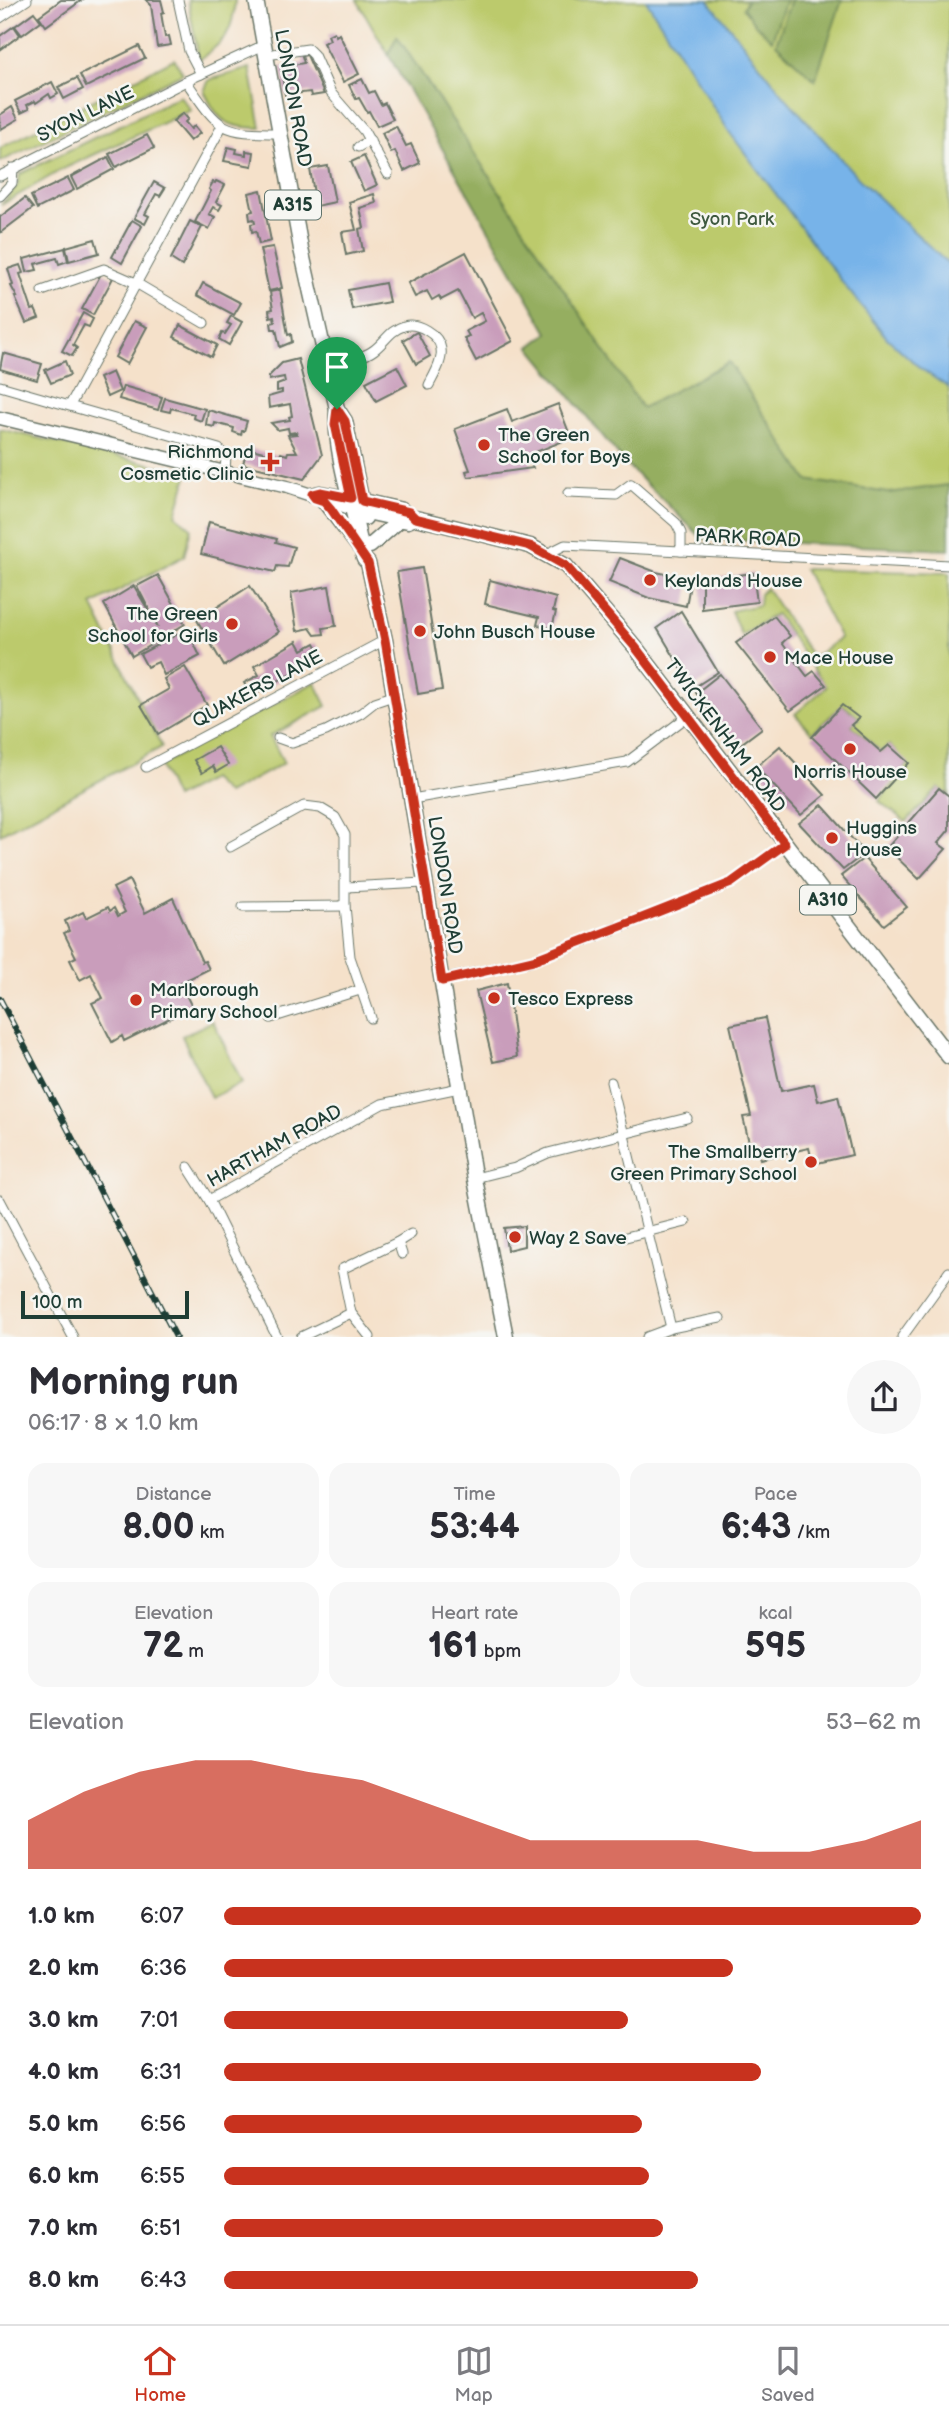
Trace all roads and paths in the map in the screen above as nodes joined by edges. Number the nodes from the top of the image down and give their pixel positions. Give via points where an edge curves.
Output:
1 (27, 0) edge
2 (178, 0) edge
3 (256, 0) edge
4 (0, 18) edge
5 (265, 50) junction
6 (201, 74) junction
7 (186, 81) junction
8 (222, 126) junction
9 (280, 133) junction
10 (370, 140) junction
11 (358, 147) dead end
12 (13, 168) junction
13 (388, 174) dead end
14 (0, 176) edge
15 (0, 196) edge
16 (136, 283) junction
17 (42, 290) dead end
18 (204, 323) dead end
19 (328, 364) junction
20 (429, 385) dead end
21 (0, 386) edge
22 (70, 405) junction
23 (0, 418) edge
24 (224, 473) junction
25 (568, 493) dead end
26 (318, 497) junction
27 (358, 505) junction
28 (408, 519) junction
29 (681, 551) junction
30 (367, 553) junction
31 (547, 554) junction
32 (949, 565) edge
33 (385, 640) junction
34 (393, 696) junction
35 (688, 716) junction
36 (278, 738) dead end
37 (146, 767) dead end
38 (412, 799) junction
39 (785, 844) junction
40 (230, 847) dead end
41 (424, 883) junction
42 (346, 887) junction
43 (345, 906) junction
44 (243, 907) dead end
45 (442, 981) junction
46 (360, 990) junction
47 (271, 1018) dead end
48 (370, 1018) dead end
49 (949, 1057) edge
50 (611, 1082) dead end
51 (459, 1088) junction
52 (687, 1118) dead end
53 (623, 1132) junction
54 (188, 1167) dead end
55 (475, 1178) junction
56 (209, 1200) junction
57 (1, 1204) edge
58 (686, 1222) dead end
59 (649, 1231) junction
60 (411, 1234) dead end
61 (622, 1238) dead end
62 (398, 1242) junction
63 (402, 1254) dead end
64 (949, 1272) edge
65 (351, 1313) junction
66 (720, 1318) dead end
67 (671, 1328) junction
68 (73, 1337) edge
69 (277, 1337) edge
70 (301, 1337) edge
71 (370, 1337) edge
72 (506, 1337) edge
73 (647, 1337) edge
74 (902, 1337) edge

1 - 4 street
2 - 6 street via 189,51
3 - 5 main road, LONDON ROAD / A315
5 - 6 street, SYON LANE
5 - 9 main road, LONDON ROAD / A315
5 - 10 street, SYON LANE via 307,49 331,93
6 - 7 street, SYON LANE
7 - 8 street
7 - 12 street, SYON LANE
8 - 9 street via 243,133
8 - 16 street
9 - 19 main road, LONDON ROAD / A315
10 - 11 street
10 - 13 street
12 - 14 street, SYON LANE
12 - 15 street via 12,183
16 - 17 street via 104,269
16 - 18 street
16 - 22 street
19 - 20 street via 366,355 392,331 406,325 422,328 434,336 441,349
19 - 27 main road, LONDON ROAD / A315 via 337,409 335,424
21 - 22 street
22 - 24 street via 219,449 225,453
23 - 24 main road
24 - 26 main road
25 - 29 street via 616,495 631,484 676,523
26 - 27 main road
26 - 30 main road
27 - 28 main road, TWICKENHAM ROAD / A310
27 - 30 main road, LONDON ROAD / A315
28 - 30 main road
28 - 31 main road, TWICKENHAM ROAD / A310 via 518,543
29 - 31 street, PARK ROAD via 565,545
29 - 32 street, PARK ROAD
30 - 33 main road, LONDON ROAD / A315
31 - 35 main road, TWICKENHAM ROAD / A310 via 566,566 593,596
33 - 34 main road, LONDON ROAD / A315
33 - 37 street, QUAKERS LANE
34 - 36 street via 326,731 292,743
34 - 38 main road, LONDON ROAD / A315
35 - 38 street via 627,762
35 - 39 main road, TWICKENHAM ROAD / A310
38 - 41 main road, LONDON ROAD / A315
39 - 45 street via 731,883 646,917 533,960
39 - 49 main road, TWICKENHAM ROAD / A310
40 - 42 street via 304,806 320,808 335,817 345,835
41 - 42 street
41 - 45 main road, LONDON ROAD / A315
42 - 43 street
43 - 44 street
43 - 46 street via 350,957
45 - 51 main road, LONDON ROAD / A315
46 - 47 street
46 - 48 street
50 - 53 street
51 - 55 main road, LONDON ROAD / A315
51 - 56 street, HARTHAM ROAD via 383,1104
52 - 53 street
53 - 55 street
53 - 59 street
54 - 56 street
55 - 72 main road, LONDON ROAD / A315
56 - 69 street, HARTHAM ROAD
57 - 68 street
58 - 59 street
59 - 61 street
59 - 67 street
60 - 62 street
62 - 63 street
62 - 65 street via 341,1269
64 - 74 street
65 - 70 street
65 - 71 street
66 - 67 street
67 - 73 street

